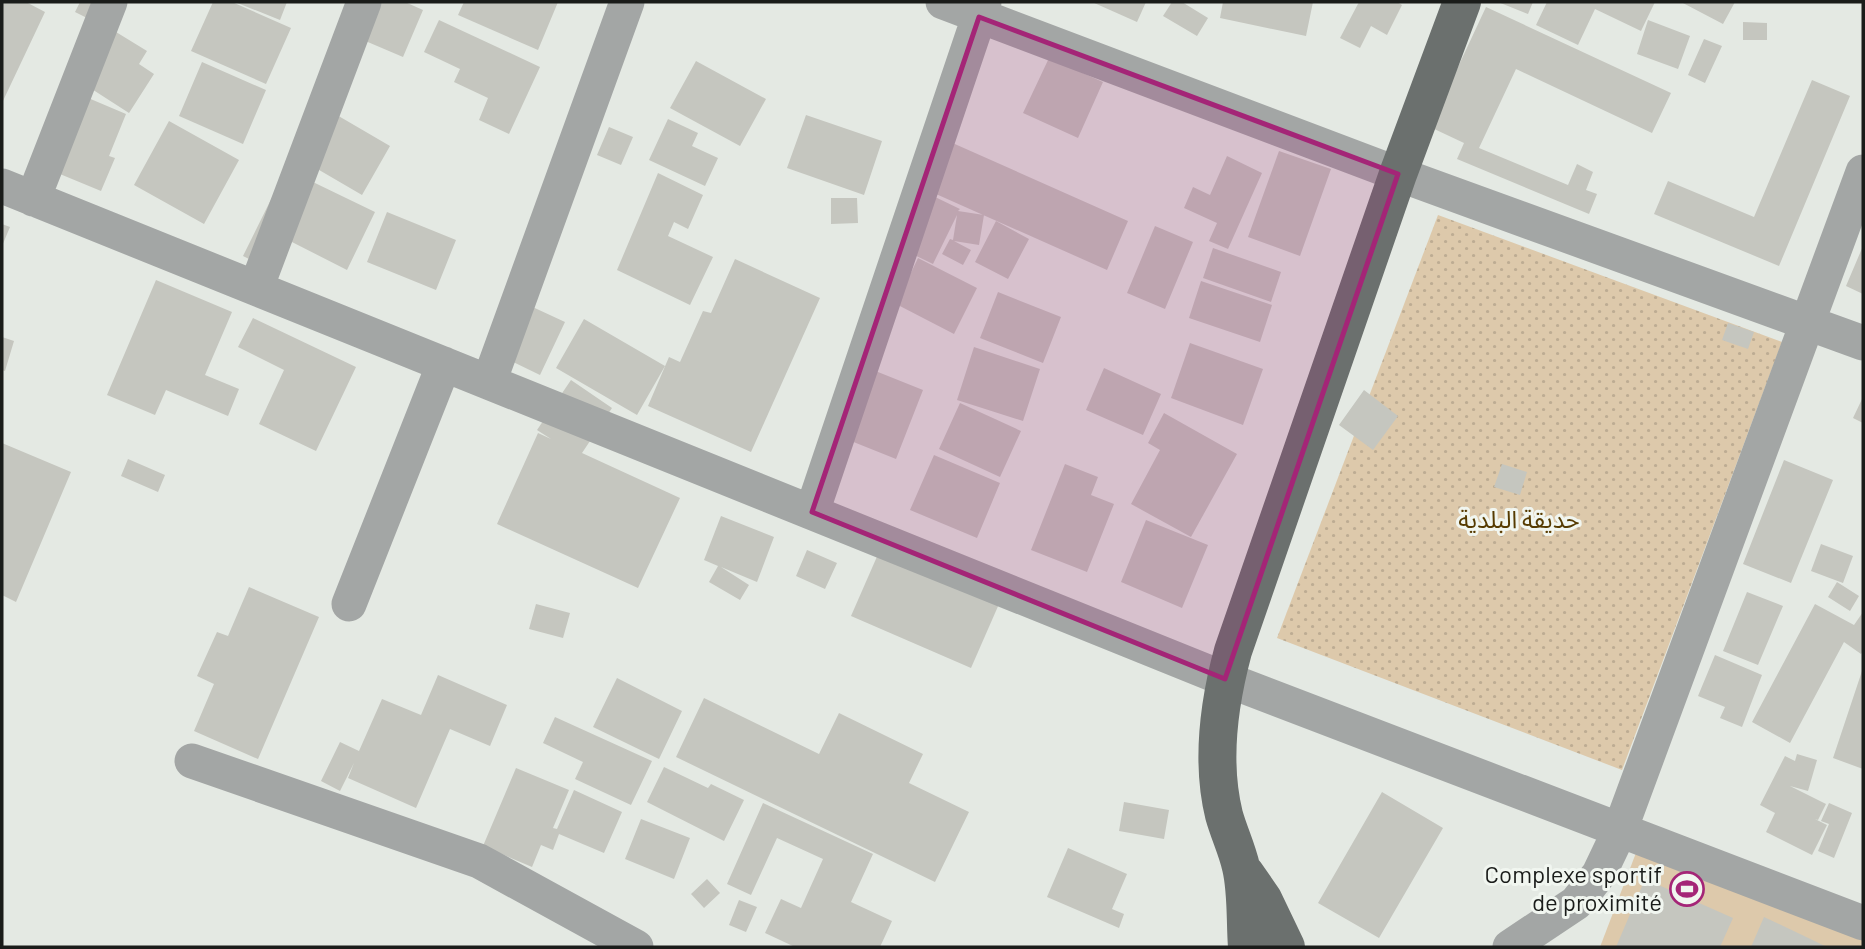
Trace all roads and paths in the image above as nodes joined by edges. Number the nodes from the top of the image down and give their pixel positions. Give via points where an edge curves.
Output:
1 (110, 2) edge
2 (364, 2) edge
3 (627, 2) edge
4 (943, 2) edge
5 (1462, 2) edge
6 (982, 9) edge
7 (1863, 172) edge
8 (1398, 174) junction
9 (18, 192) edge
10 (256, 288) junction
11 (1808, 323) junction
12 (1863, 343) edge
13 (444, 364) junction
14 (489, 382) junction
15 (812, 512) junction
16 (349, 604) dead end
17 (1225, 679) junction
18 (192, 761) dead end
19 (1620, 830) junction
20 (1242, 868) junction
21 (1863, 923) edge
22 (1516, 942) edge
23 (636, 947) edge
24 (1247, 947) edge
25 (1286, 947) edge
26 (1489, 947) edge

1 - 9 street
2 - 10 street
3 - 14 street
4 - 6 street
5 - 8 main road
6 - 8 street
6 - 15 street
7 - 11 street
8 - 11 street
8 - 17 main road
9 - 10 street
10 - 13 street
11 - 12 street
11 - 19 street
13 - 14 street
13 - 16 street
14 - 15 street
15 - 17 street
17 - 19 street
17 - 20 main road via 1218,783
18 - 23 street via 479,861
19 - 21 street
19 - 22 street via 1599,874 1576,903
20 - 24 main road
20 - 25 main road
22 - 26 street

